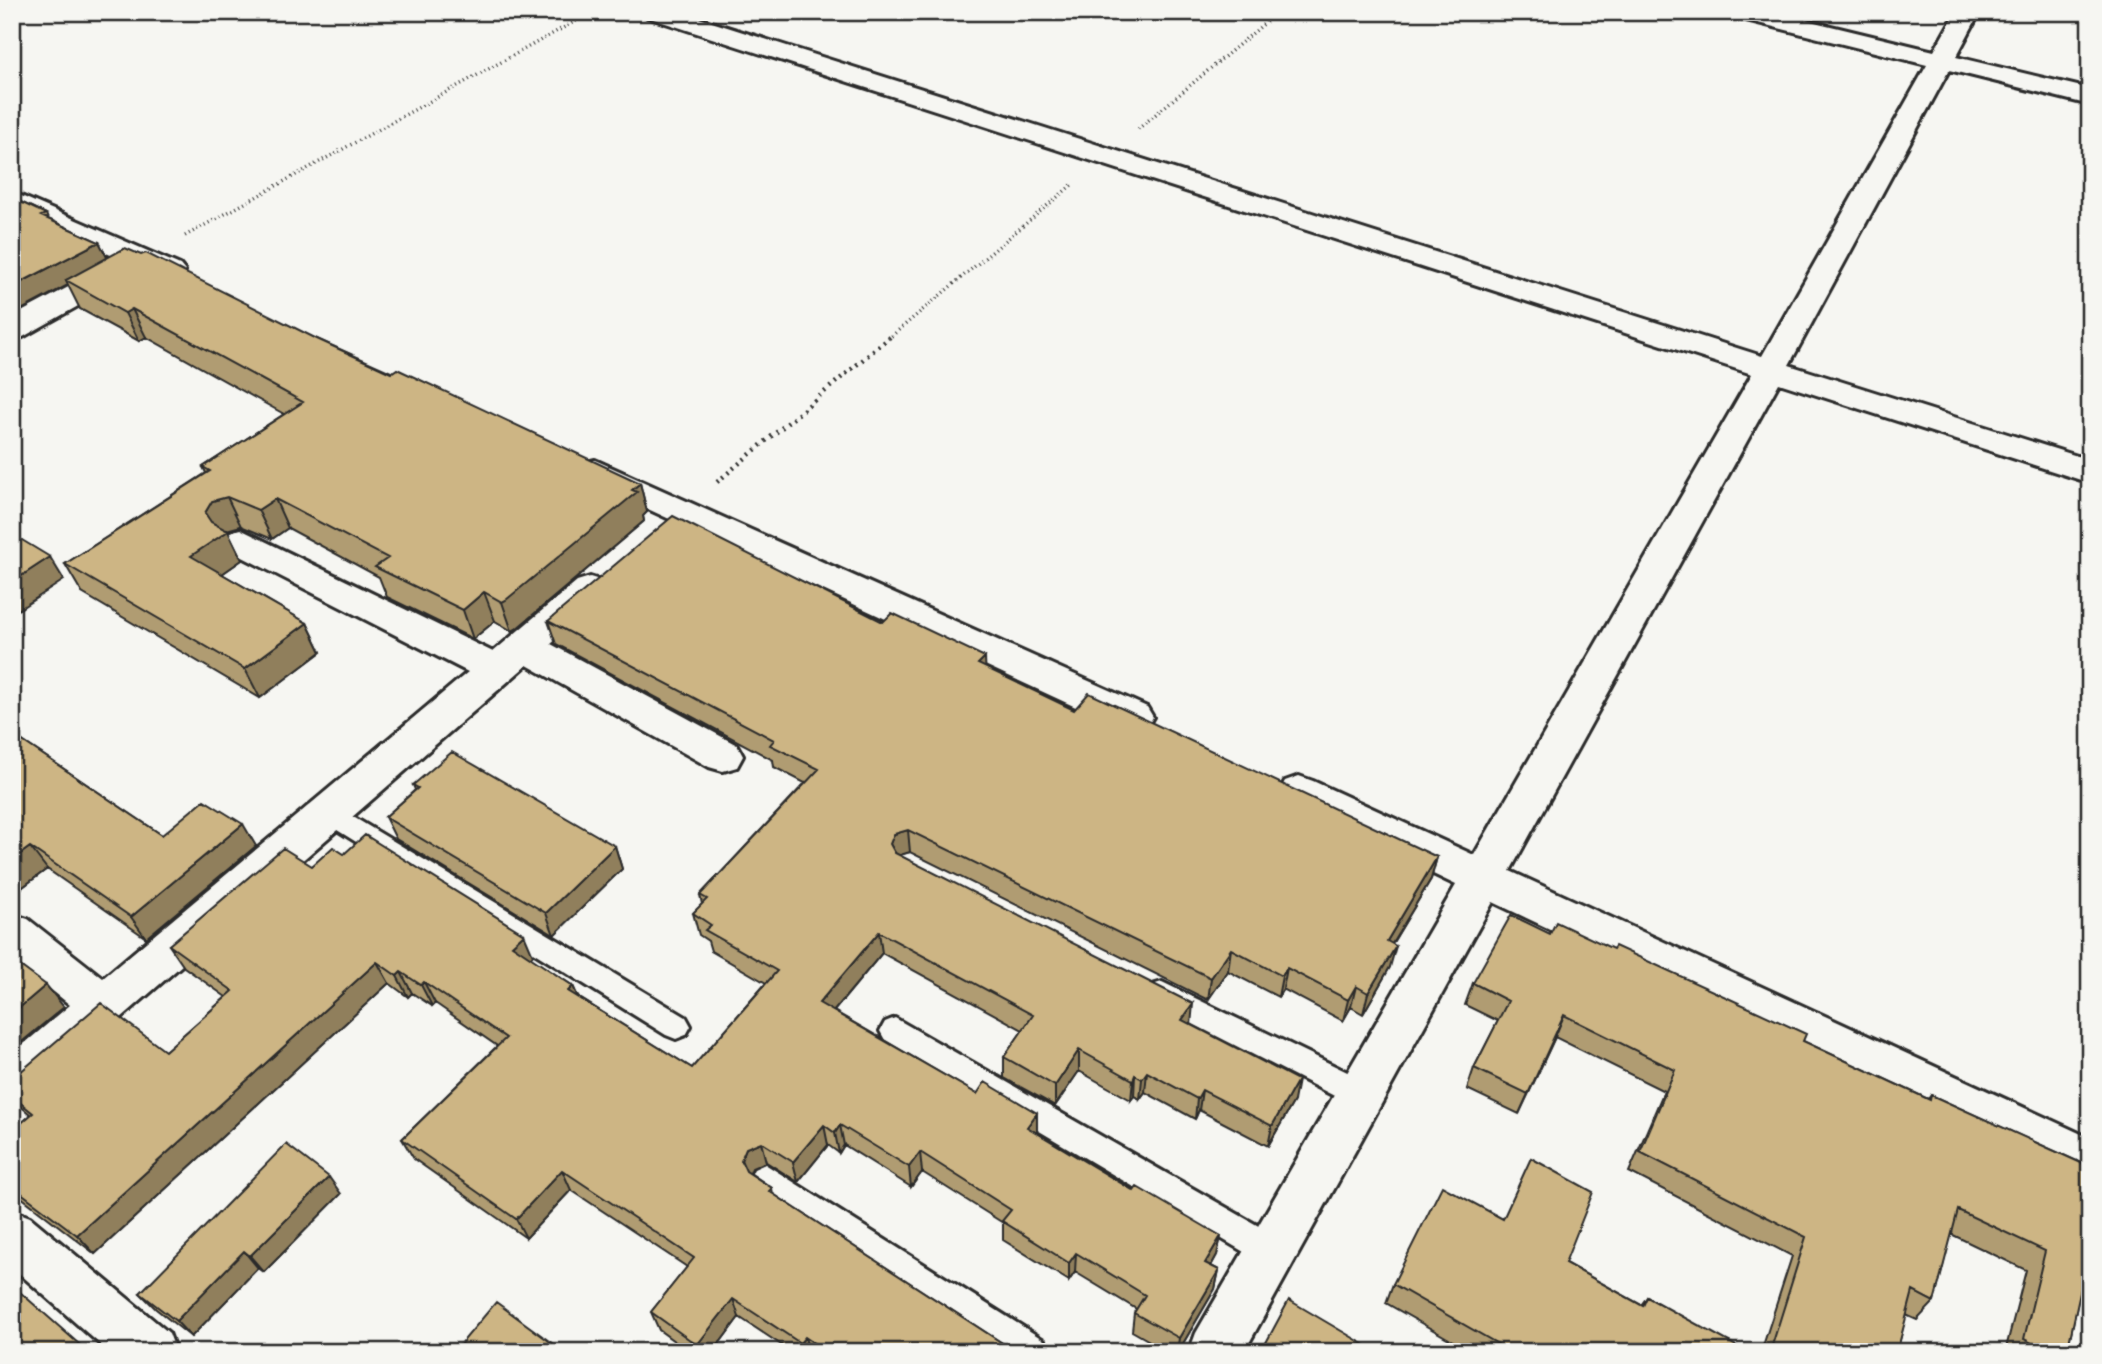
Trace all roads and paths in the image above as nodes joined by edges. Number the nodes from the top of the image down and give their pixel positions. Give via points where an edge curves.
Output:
1 (592, 12) edge
2 (655, 12) edge
3 (1278, 12) edge
4 (1742, 12) edge
5 (1968, 12) edge
6 (1942, 60) junction
7 (2090, 97) edge
8 (1105, 156) junction
9 (12, 200) edge
10 (144, 258) junction
11 (194, 282) edge
12 (12, 330) edge
13 (1770, 371) junction
14 (569, 459) edge
15 (2090, 472) edge
16 (682, 512) junction
17 (650, 539) edge
18 (240, 541) dead end
19 (619, 566) edge
20 (510, 658) junction
21 (1166, 732) edge
22 (723, 756) dead end
23 (1267, 778) edge
24 (330, 813) junction
25 (1483, 876) junction
26 (12, 932) edge
27 (1141, 983) edge
28 (103, 1005) junction
29 (676, 1026) dead end
30 (895, 1031) dead end
31 (12, 1083) edge
32 (1361, 1094) junction
33 (2090, 1162) edge
34 (765, 1179) dead end
35 (12, 1234) edge
36 (1272, 1251) junction
37 (150, 1352) edge
38 (1032, 1352) edge
39 (1215, 1352) edge

1 - 10 path
2 - 8 street
3 - 8 path
4 - 6 street
5 - 6 street
6 - 7 street
6 - 13 street
8 - 13 street
8 - 16 path
9 - 10 street
10 - 11 street
10 - 12 street
13 - 15 street
13 - 25 street
14 - 16 street
16 - 17 street
16 - 21 street
18 - 20 street
19 - 20 street
20 - 22 street
20 - 24 street
23 - 25 street
24 - 28 street
24 - 29 lane
25 - 32 street
25 - 33 street
26 - 28 street
27 - 32 lane
28 - 31 street
30 - 36 lane
32 - 36 street
34 - 38 lane
35 - 37 street
36 - 39 street

